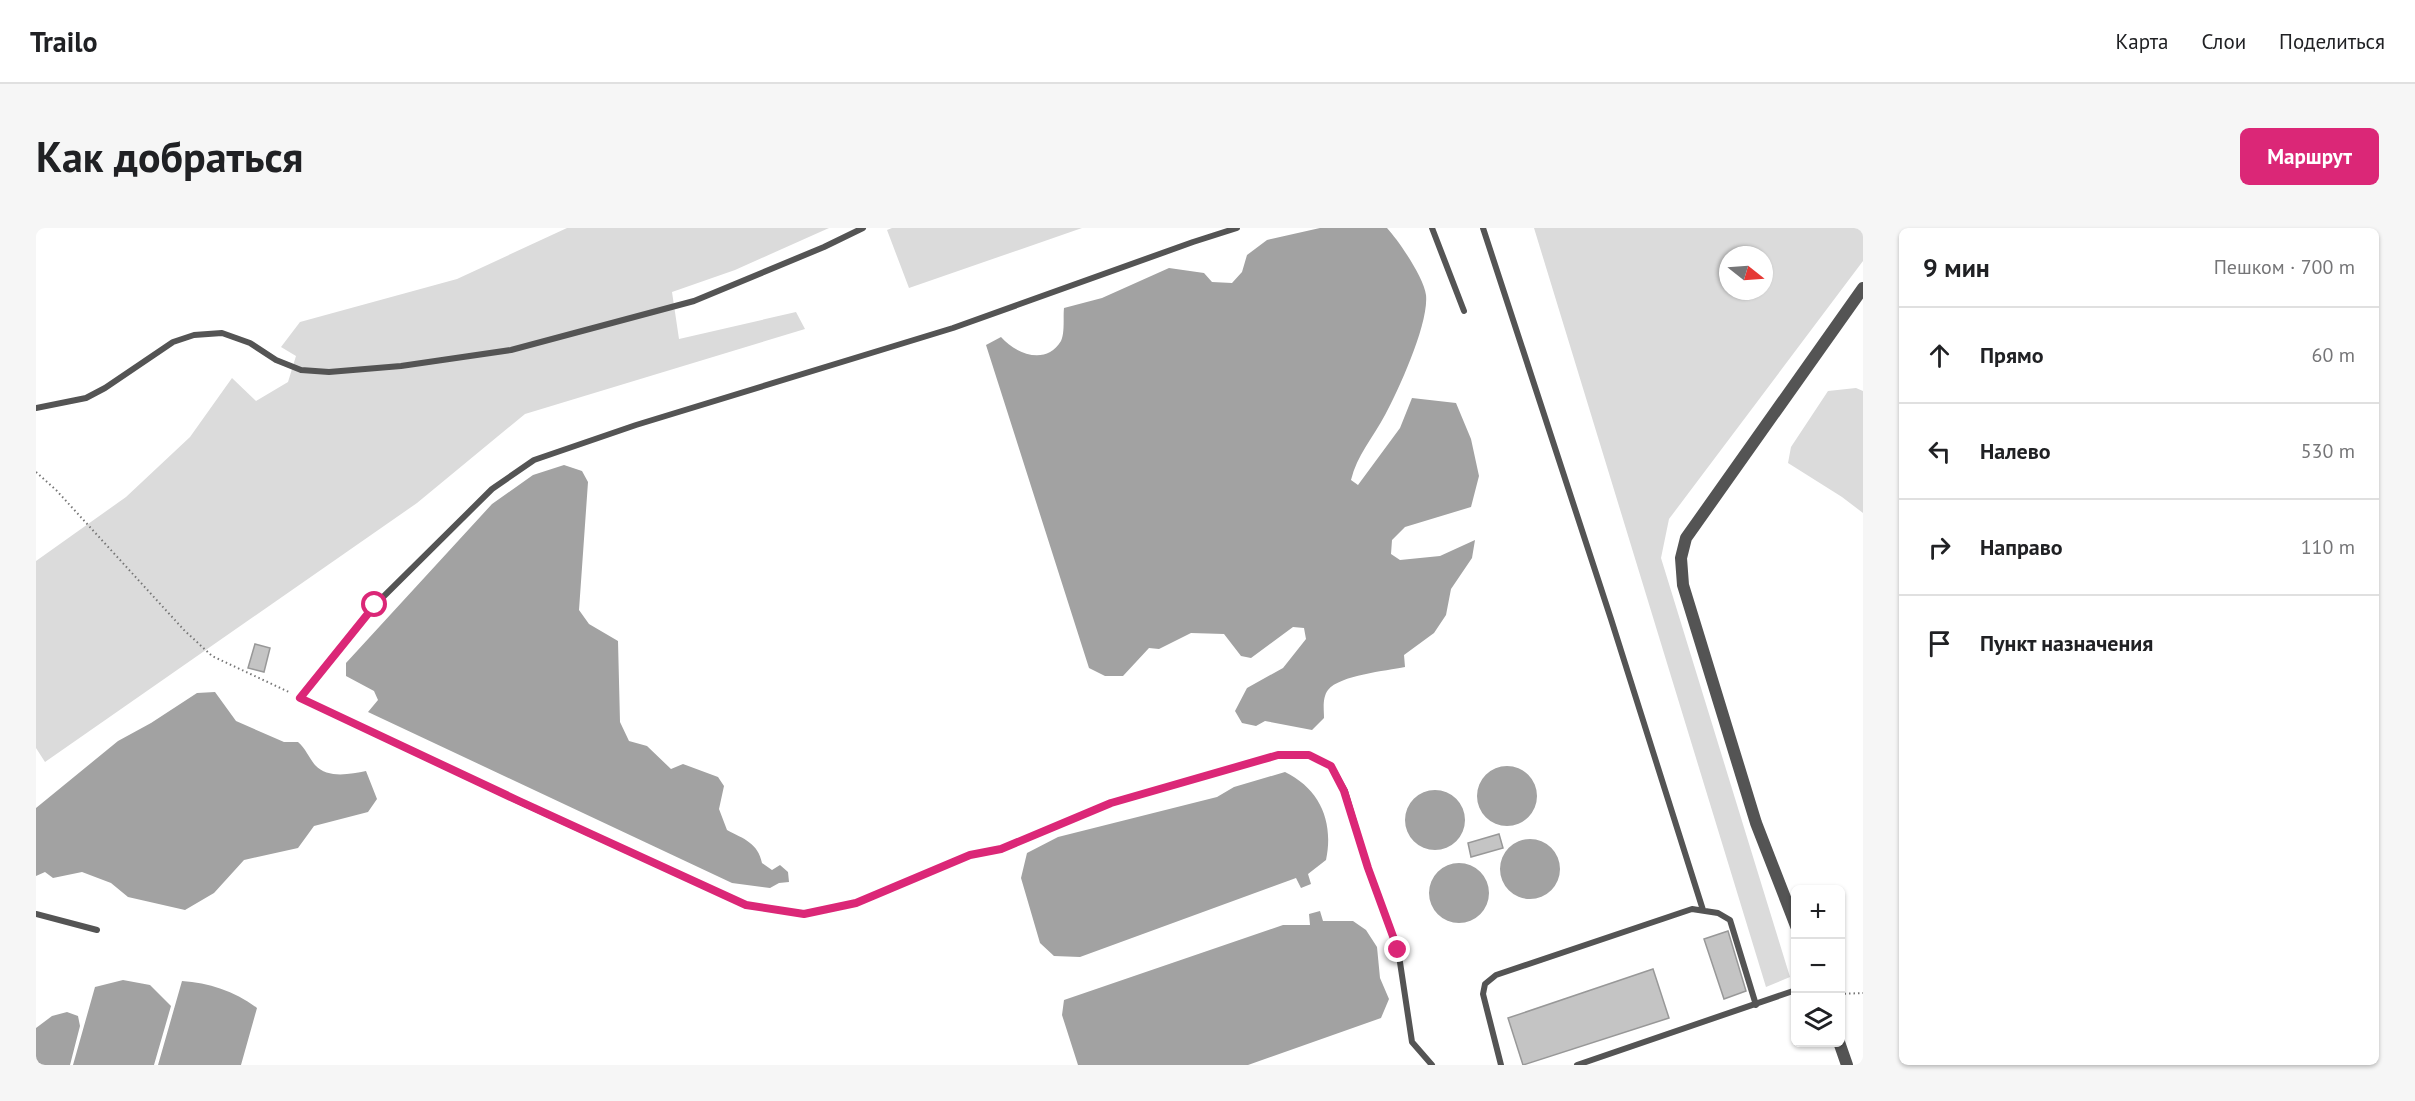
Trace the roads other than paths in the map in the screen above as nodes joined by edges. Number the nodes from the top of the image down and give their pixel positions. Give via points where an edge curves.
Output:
1 (863, 228) edge
2 (1238, 228) edge
3 (1432, 228) edge
4 (1483, 228) edge
5 (1863, 288) edge
6 (1464, 311) dead end
7 (36, 408) edge
8 (1702, 910) junction
9 (1791, 913) edge
10 (36, 914) edge
11 (97, 930) dead end
12 (1791, 992) edge
13 (1756, 1005) junction
14 (1841, 1047) edge
15 (1432, 1065) edge
16 (1502, 1065) edge
17 (1577, 1065) edge
18 (1847, 1065) edge

1 - 7 lane via 694,302 511,350 329,372 301,370 222,333 194,335 173,342 86,398
2 - 15 lane via 953,328 534,460 492,489 375,605 300,698 746,905 804,914 856,903 970,855 1001,849 1111,803 1278,755 1309,755 1331,766 1344,791 1398,950 1412,1042
3 - 6 lane
4 - 8 lane
5 - 9 street via 1686,537 1681,558 1683,585 1756,823
8 - 13 lane via 1730,920
8 - 16 lane via 1692,909 1496,975 1485,984 1483,994
10 - 11 lane
12 - 13 lane
13 - 17 lane
14 - 18 street

